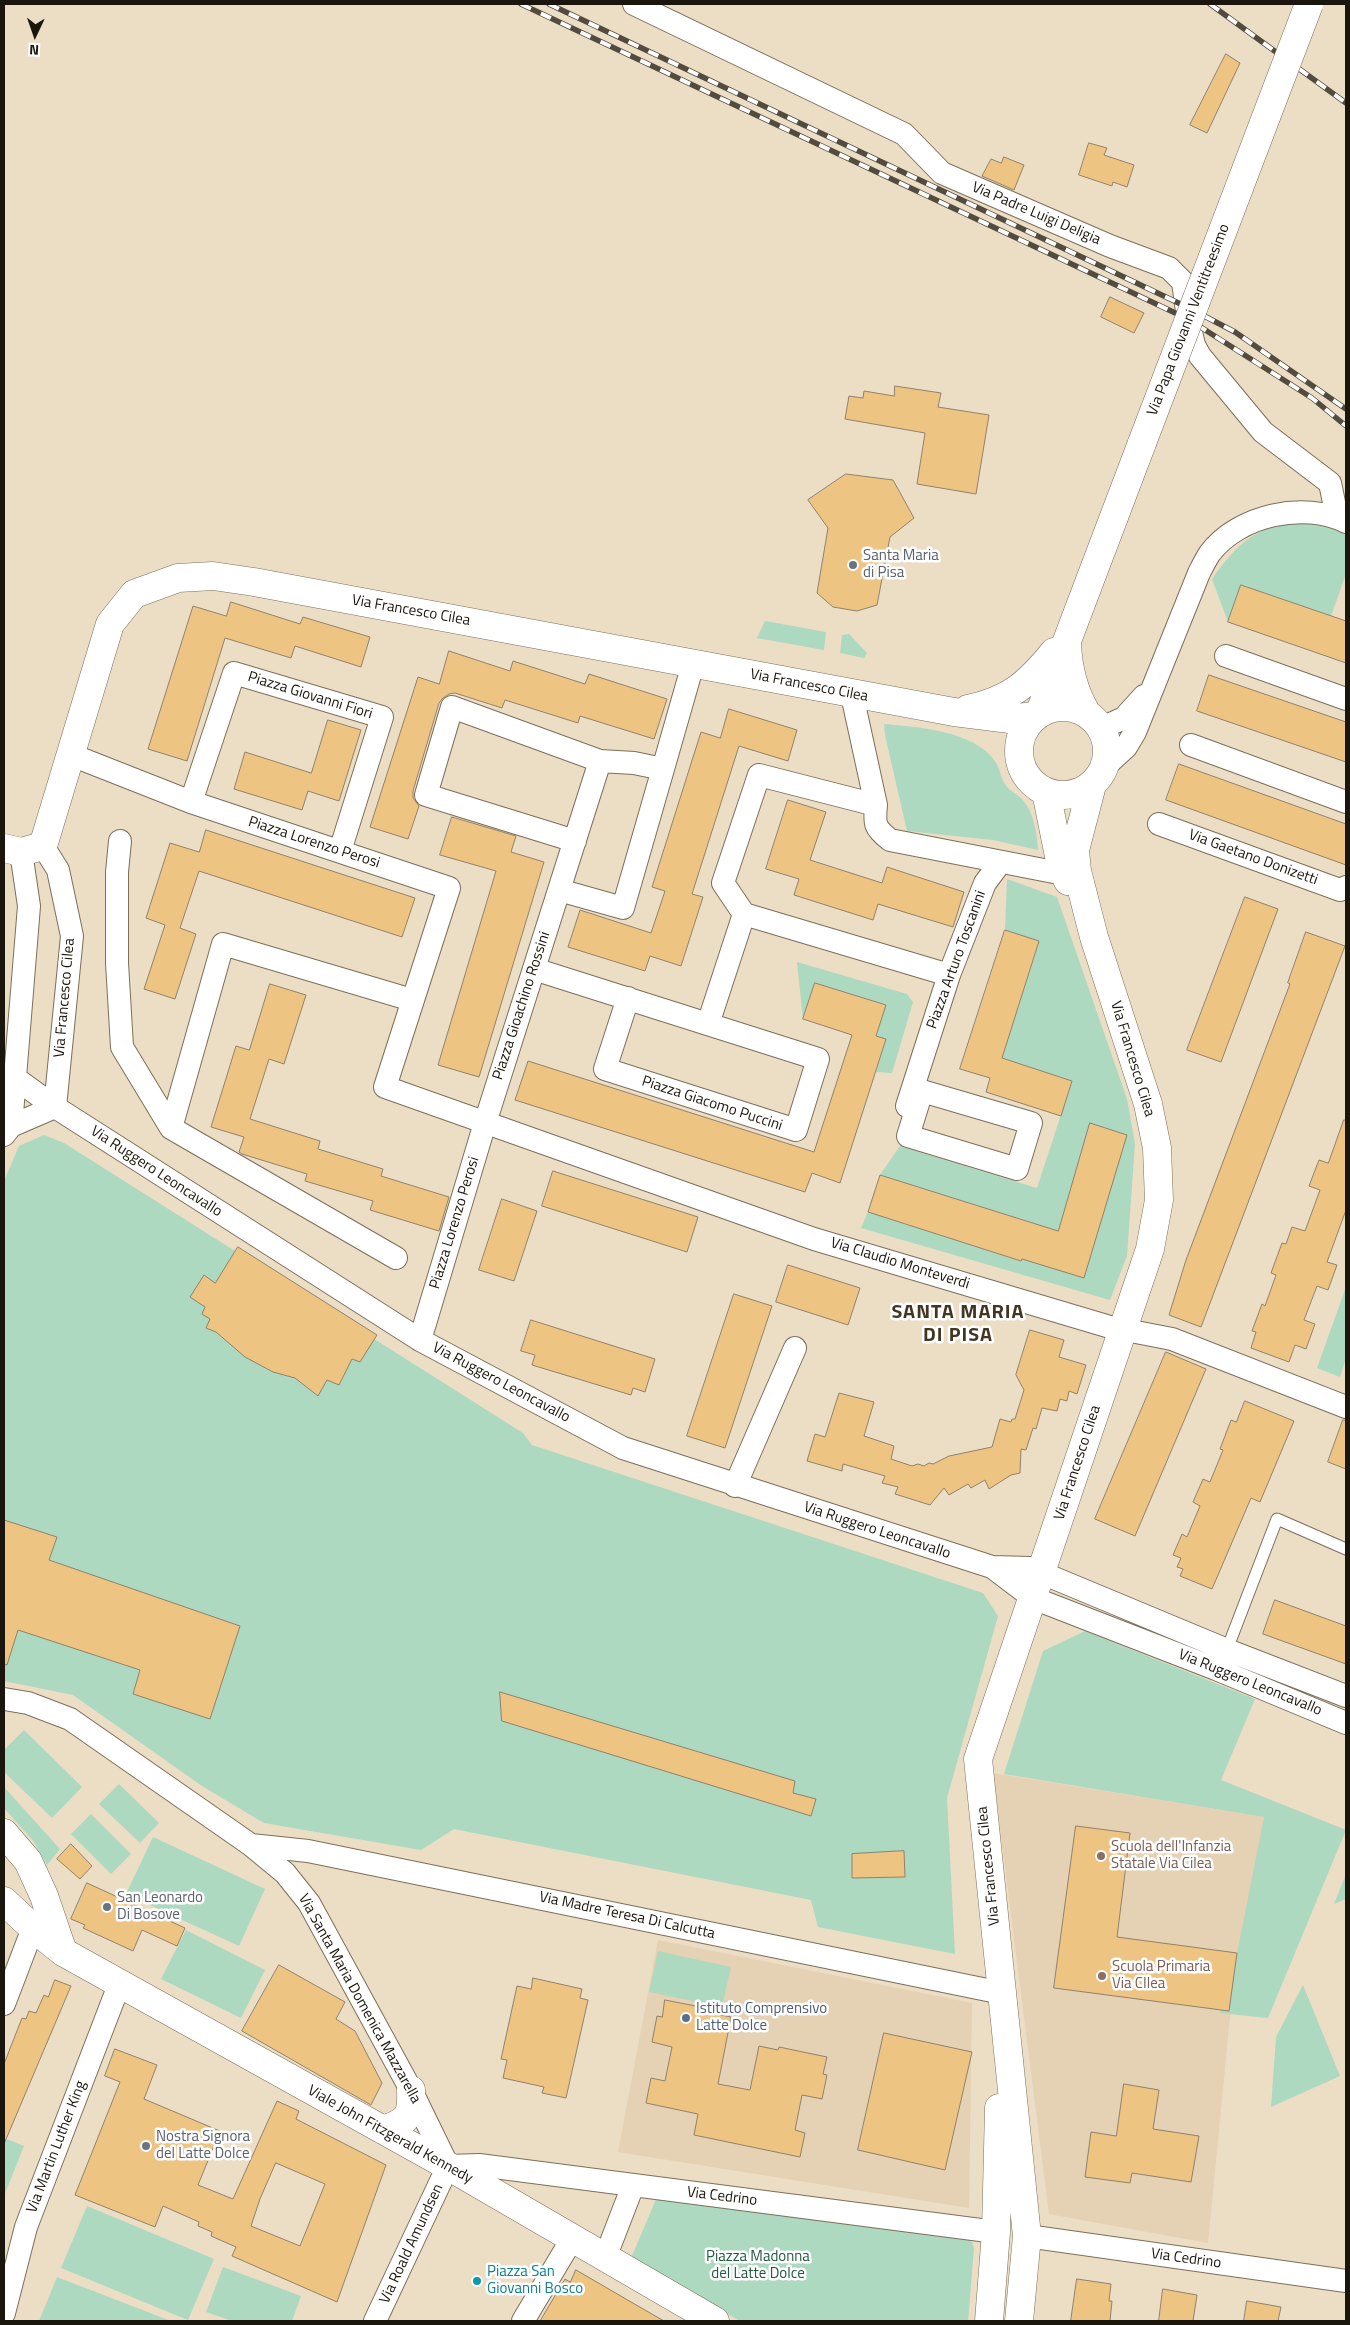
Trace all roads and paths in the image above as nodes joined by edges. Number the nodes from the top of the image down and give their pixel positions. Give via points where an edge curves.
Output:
1 (634, 4) edge
2 (1309, 4) edge
3 (1342, 519) edge
4 (1067, 636) junction
5 (1226, 656) dead end
6 (693, 664) junction
7 (1153, 686) junction
8 (852, 695) junction
9 (1346, 699) edge
10 (954, 712) junction
11 (1037, 714) junction
12 (1094, 720) junction
13 (1191, 745) dead end
14 (1018, 751) junction
15 (69, 754) junction
16 (600, 761) junction
17 (663, 769) junction
18 (1098, 776) junction
19 (1046, 792) junction
20 (191, 802) junction
21 (1346, 802) edge
22 (876, 805) junction
23 (1159, 824) dead end
24 (120, 840) dead end
25 (575, 840) junction
26 (23, 849) edge
27 (340, 851) junction
28 (1000, 863) junction
29 (1064, 874) junction
30 (1346, 887) edge
31 (559, 890) junction
32 (744, 914) junction
33 (1094, 937) junction
34 (534, 968) junction
35 (949, 975) junction
36 (628, 998) junction
37 (412, 1000) junction
38 (708, 1024) junction
39 (15, 1078) junction
40 (55, 1107) junction
41 (914, 1116) junction
42 (485, 1123) junction
43 (171, 1128) junction
44 (7, 1130) edge
45 (396, 1258) dead end
46 (1122, 1331) junction
47 (420, 1340) junction
48 (796, 1348) dead end
49 (1346, 1407) edge
50 (735, 1486) junction
51 (1346, 1549) edge
52 (992, 1567) junction
53 (1036, 1570) junction
54 (1033, 1598) junction
55 (1221, 1660) junction
56 (1346, 1696) edge
57 (4, 1699) edge
58 (1346, 1723) edge
59 (4, 1833) edge
60 (251, 1845) junction
61 (28, 1861) junction
62 (4, 1894) edge
63 (44, 1896) junction
64 (4, 1901) edge
65 (33, 1928) junction
66 (63, 1952) junction
67 (10, 1970) edge
68 (120, 1985) junction
69 (1002, 1993) junction
70 (4, 2004) edge
71 (411, 2090) junction
72 (383, 2130) junction
73 (448, 2166) junction
74 (632, 2188) dead end
75 (996, 2232) junction
76 (1027, 2236) junction
77 (572, 2239) junction
78 (605, 2258) junction
79 (1346, 2281) edge
80 (7, 2285) edge
81 (4, 2313) edge
82 (375, 2321) edge
83 (523, 2321) edge
84 (714, 2321) edge
85 (989, 2321) edge
86 (1019, 2321) edge

1 - 3 street, Via Padre Luigi Deligia via 904,134 942,174 1169,268 1182,282 1194,345 1200,356 1263,432 1330,484
2 - 4 street, Via Papa Giovanni Ventitreesimo, bridge
3 - 7 street via 1310,512 1267,517 1229,536 1210,552 1198,573
4 - 10 street via 1033,678 1010,696 988,705
4 - 11 street, Via Papa Giovanni Ventitreesimo
4 - 12 street, Via Papa Giovanni Ventitreesimo via 1073,687
5 - 9 street
6 - 8 street, Via Francesco Cilea
6 - 15 street, Via Francesco Cilea via 254,582 212,576 178,578 134,594 110,624
6 - 17 street
7 - 12 street via 1124,718
7 - 18 street via 1135,732
8 - 10 street, Via Francesco Cilea
8 - 22 street
10 - 11 street, Via Francesco Cilea via 1010,719
10 - 14 street, Via Francesco Cilea via 1002,737
11 - 12 street via 1063,706
11 - 14 street via 1022,732
12 - 18 street via 1107,741 1108,754
13 - 21 street
14 - 19 street via 1026,776
15 - 20 street, Piazza Lorenzo Perosi
15 - 26 street, Via Francesco Cilea
16 - 17 street
16 - 25 street, Piazza Gioachino Rossini
16 - 25 street via 452,707 426,795
17 - 31 street via 623,908
18 - 19 street via 1082,791 1070,794
18 - 33 street, Via Francesco Cilea via 1075,850 1077,871
19 - 29 street, Via Francesco Cilea
20 - 27 street, Piazza Lorenzo Perosi
20 - 27 street, Piazza Giovanni Fiori via 234,673 382,717
22 - 28 street via 874,818 877,829 890,840
22 - 32 street via 759,775 723,883
23 - 30 street, Via Gaetano Donizetti via 1340,890
24 - 43 street via 117,963 122,1047
25 - 31 street, Piazza Gioachino Rossini
26 - 39 street, Via Francesco Cilea via 29,906
26 - 40 street, Via Francesco Cilea via 58,870 72,936
27 - 37 street, Piazza Lorenzo Perosi via 449,888
28 - 29 street
28 - 35 street, Piazza Arturo Toscanini via 985,883
29 - 33 street, Via Francesco Cilea
31 - 34 street, Piazza Gioachino Rossini
32 - 35 street
32 - 38 street
33 - 46 street, Via Francesco Cilea via 1148,1104 1157,1148 1158,1210 1150,1249
34 - 36 street, Piazza Giacomo Puccini
34 - 42 street, Piazza Gioachino Rossini
35 - 41 street, Piazza Arturo Toscanini via 905,1112
36 - 38 street, Piazza Giacomo Puccini
36 - 38 street, Piazza Giacomo Puccini via 605,1069 796,1130 818,1059
37 - 42 street, Piazza Lorenzo Perosi via 385,1087
37 - 43 street via 223,944
39 - 40 street
39 - 44 street, Via Francesco Cilea
40 - 44 street
40 - 47 street, Via Ruggero Leoncavallo
41 - 41 street, Piazza Arturo Toscanini via 908,1136 1017,1169 1031,1123 922,1091
42 - 46 street, Via Claudio Monteverdi via 814,1239
42 - 47 street, Piazza Lorenzo Perosi
43 - 45 street
46 - 49 street, Via Claudio Monteverdi via 1172,1339
46 - 53 street, Via Francesco Cilea
47 - 50 street, Via Ruggero Leoncavallo via 623,1448
48 - 50 street
50 - 52 street, Via Ruggero Leoncavallo
51 - 55 lane via 1277,1519
52 - 53 street, Via Ruggero Leoncavallo
52 - 54 street, Via Ruggero Leoncavallo
53 - 54 street, Via Francesco Cilea
53 - 55 street
54 - 55 street, Via Ruggero Leoncavallo
54 - 69 street, Via Francesco Cilea via 978,1759
55 - 56 street, Via Ruggero Leoncavallo
55 - 58 street, Via Ruggero Leoncavallo
57 - 60 street, Via Santa Maria Domenica Mazzarella via 28,1703 70,1719
59 - 61 street
60 - 69 street, Via Madre Teresa Di Calcutta via 308,1851
60 - 71 street, Via Santa Maria Domenica Mazzarella via 285,1873 309,1903
61 - 62 street via 28,1880 24,1888 17,1894
61 - 63 street
63 - 65 street
63 - 66 street
64 - 65 street, Viale John Fitzgerald Kennedy
65 - 66 street, Viale John Fitzgerald Kennedy
65 - 67 street
66 - 68 street, Viale John Fitzgerald Kennedy
67 - 70 street
68 - 72 street, Viale John Fitzgerald Kennedy
68 - 80 street, Via Martin Luther King via 26,2227
69 - 75 street, Via Francesco Cilea
69 - 76 street, Via Francesco Cilea
71 - 72 street via 412,2107 408,2117 402,2123
71 - 73 street, Via Santa Maria Domenica Mazzarella
72 - 73 street, Viale John Fitzgerald Kennedy
73 - 75 street, Via Cedrino via 498,2167
73 - 77 street, Viale John Fitzgerald Kennedy
73 - 82 street, Via Roald Amundsen
74 - 78 street
75 - 85 street, Via Francesco Cilea
76 - 79 street, Via Cedrino
76 - 86 street, Via Francesco Cilea
77 - 78 street, Viale John Fitzgerald Kennedy
77 - 83 street
78 - 84 street, Viale John Fitzgerald Kennedy
80 - 81 street, Via Martin Luther King

